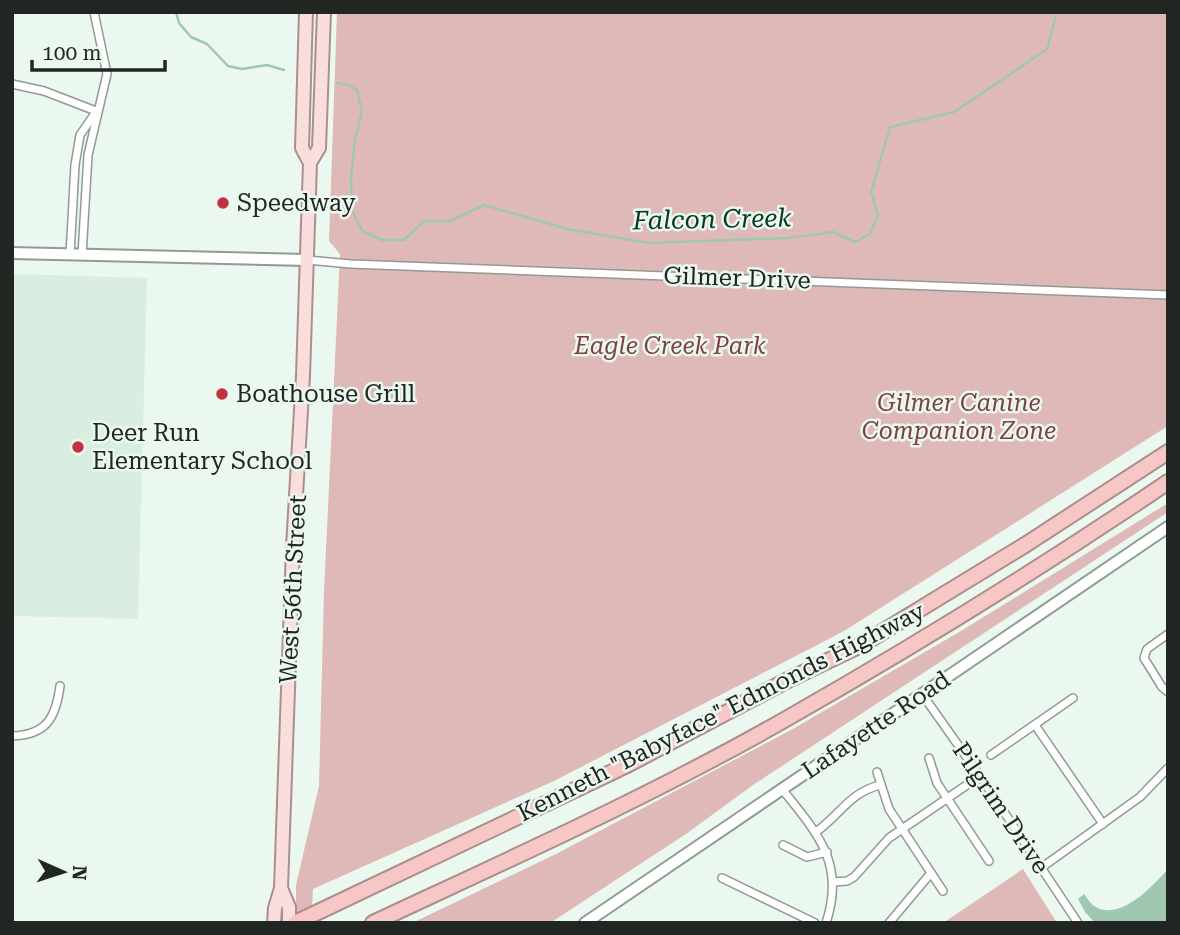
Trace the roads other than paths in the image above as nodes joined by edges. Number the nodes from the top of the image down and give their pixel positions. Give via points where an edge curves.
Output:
1 (94, 12) edge
2 (306, 12) edge
3 (324, 12) edge
4 (12, 84) edge
5 (96, 111) junction
6 (310, 163) junction
7 (12, 253) edge
8 (76, 255) junction
9 (307, 260) junction
10 (1168, 295) edge
11 (1168, 452) edge
12 (1168, 482) edge
13 (1168, 527) edge
14 (1168, 634) edge
15 (60, 685) dead end
16 (1168, 692) edge
17 (922, 694) junction
18 (1073, 698) dead end
19 (1035, 725) junction
20 (12, 736) edge
21 (991, 755) dead end
22 (929, 758) dead end
23 (1168, 768) edge
24 (877, 772) dead end
25 (980, 776) junction
26 (880, 785) junction
27 (782, 789) junction
28 (947, 799) junction
29 (1103, 824) junction
30 (902, 829) junction
31 (816, 832) junction
32 (783, 845) dead end
33 (827, 852) junction
34 (989, 861) dead end
35 (1041, 868) junction
36 (931, 873) junction
37 (722, 878) dead end
38 (833, 882) junction
39 (282, 888) junction
40 (943, 891) dead end
41 (274, 923) edge
42 (289, 923) edge
43 (295, 923) edge
44 (373, 923) edge
45 (585, 923) edge
46 (816, 923) edge
47 (826, 923) edge
48 (889, 923) edge
49 (1078, 923) edge

1 - 5 street via 107,74
2 - 6 main road, West 56th Street via 302,148
3 - 6 main road, West 56th Street via 319,148
4 - 5 street
5 - 8 street
5 - 8 street via 80,135 75,165
6 - 9 main road, West 56th Street
7 - 8 main road
8 - 9 main road
9 - 10 street, Gilmer Drive
9 - 39 main road, West 56th Street
11 - 43 highway, Kenneth "Babyface" Edmonds Highway via 861,645 629,764
12 - 44 highway, Kenneth "Babyface" Edmonds Highway via 995,594 785,720 586,822
13 - 17 main road, Lafayette Road
14 - 16 street via 1144,654
15 - 20 street via 47,724 33,733
17 - 25 street, Pilgrim Drive
17 - 27 main road, Lafayette Road
18 - 19 street
19 - 21 street
19 - 29 street
22 - 28 street
23 - 29 street via 1150,789
24 - 26 street
25 - 28 street
25 - 35 street, Pilgrim Drive
26 - 30 street via 885,803
26 - 31 street via 855,795
27 - 31 street
27 - 45 main road, Lafayette Road
28 - 30 street
28 - 34 street
29 - 35 street
30 - 36 street
30 - 38 street via 854,877
31 - 33 street
32 - 33 street via 807,857
33 - 38 street
35 - 49 street, Pilgrim Drive
36 - 40 street
36 - 48 street
37 - 46 street
38 - 47 street
39 - 41 main road, West 56th Street
39 - 42 main road, West 56th Street

